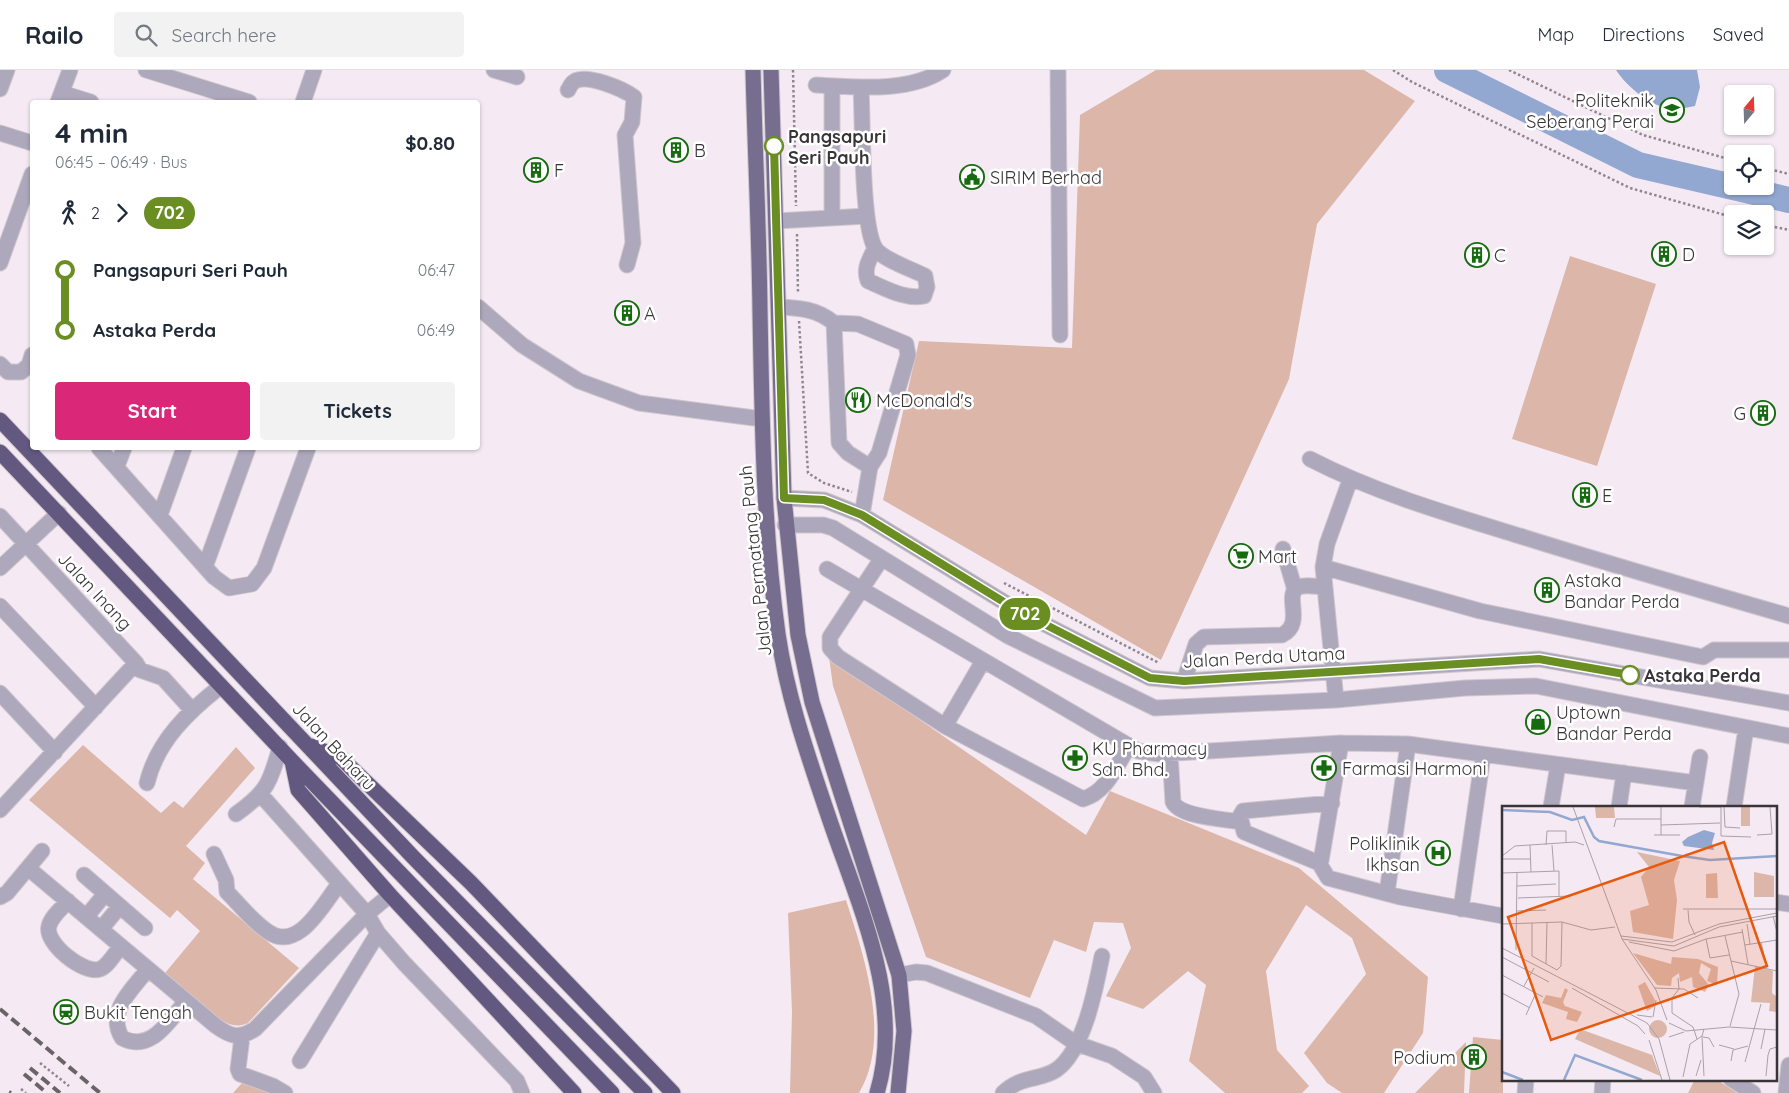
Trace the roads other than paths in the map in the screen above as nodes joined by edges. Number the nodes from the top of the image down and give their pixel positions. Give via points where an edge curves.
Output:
1 (7, 70) edge
2 (70, 70) edge
3 (146, 70) edge
4 (314, 70) edge
5 (494, 70) edge
6 (753, 70) edge
7 (771, 70) edge
8 (943, 70) edge
9 (1058, 70) edge
10 (517, 77) dead end
11 (816, 85) dead end
12 (832, 86) junction
13 (861, 88) junction
14 (0, 89) edge
15 (568, 90) dead end
16 (60, 98) edge
17 (75, 100) edge
18 (243, 100) edge
19 (304, 100) edge
20 (0, 133) edge
21 (30, 142) edge
22 (30, 180) edge
23 (867, 216) junction
24 (832, 218) junction
25 (776, 221) junction
26 (875, 248) dead end
27 (0, 263) edge
28 (627, 265) dead end
29 (779, 307) junction
30 (480, 309) edge
31 (834, 323) junction
32 (1060, 335) dead end
33 (30, 362) edge
34 (0, 364) edge
35 (762, 419) junction
36 (0, 420) edge
37 (101, 450) edge
38 (123, 450) edge
39 (183, 450) edge
40 (247, 450) edge
41 (307, 450) edge
42 (0, 452) edge
43 (1310, 459) dead end
44 (117, 466) junction
45 (870, 466) junction
46 (1350, 480) junction
47 (784, 498) junction
48 (59, 513) junction
49 (160, 515) junction
50 (862, 515) junction
51 (0, 516) edge
52 (785, 525) junction
53 (26, 544) junction
54 (1283, 549) dead end
55 (882, 558) junction
56 (205, 567) junction
57 (1323, 567) junction
58 (0, 568) edge
59 (827, 569) dead end
60 (1324, 587) junction
61 (861, 590) junction
62 (1295, 590) junction
63 (0, 606) edge
64 (1789, 616) edge
65 (1789, 650) edge
66 (983, 661) junction
67 (136, 663) junction
68 (1333, 672) junction
69 (1184, 681) junction
70 (222, 686) junction
71 (1336, 700) junction
72 (1789, 703) edge
73 (3, 704) edge
74 (96, 707) junction
75 (191, 709) junction
76 (944, 726) junction
77 (1746, 728) junction
78 (1789, 736) edge
79 (1341, 743) junction
80 (1408, 744) junction
81 (308, 745) junction
82 (1129, 746) junction
83 (280, 747) junction
84 (55, 752) junction
85 (1170, 753) junction
86 (1483, 756) junction
87 (1700, 757) dead end
88 (292, 761) junction
89 (1558, 765) junction
90 (1624, 773) junction
91 (147, 783) dead end
92 (1696, 783) junction
93 (261, 795) junction
94 (1332, 803) junction
95 (1552, 806) edge
96 (1619, 806) edge
97 (1692, 806) edge
98 (1734, 806) edge
99 (0, 810) edge
100 (236, 814) dead end
101 (1240, 822) junction
102 (42, 851) dead end
103 (214, 854) dead end
104 (1319, 863) junction
105 (28, 868) junction
106 (84, 875) dead end
107 (339, 884) junction
108 (1387, 893) junction
109 (106, 894) junction
110 (390, 895) junction
111 (0, 896) edge
112 (68, 901) junction
113 (1776, 902) edge
114 (1789, 904) edge
115 (120, 906) junction
116 (1460, 908) junction
117 (367, 914) junction
118 (1502, 916) edge
119 (86, 917) junction
120 (145, 928) dead end
121 (101, 929) junction
122 (378, 932) junction
123 (121, 946) junction
124 (1102, 956) dead end
125 (148, 969) junction
126 (899, 975) junction
127 (186, 1001) junction
128 (242, 1037) junction
129 (1076, 1043) junction
130 (300, 1061) dead end
131 (1789, 1065) edge
132 (1526, 1080) edge
133 (1603, 1080) edge
134 (1732, 1080) edge
135 (285, 1093) edge
136 (522, 1093) edge
137 (574, 1093) edge
138 (612, 1093) edge
139 (645, 1093) edge
140 (673, 1093) edge
141 (877, 1093) edge
142 (898, 1093) edge
143 (1003, 1093) edge
144 (1154, 1093) edge
145 (1525, 1093) edge
146 (1602, 1093) edge
147 (1752, 1093) edge
148 (1786, 1093) edge

1 - 14 street
2 - 16 street
3 - 18 street
4 - 19 street
5 - 10 street
6 - 35 main road, Jalan Permatang Pauh
7 - 25 main road, Jalan Permatang Pauh
8 - 13 street via 920,82
9 - 32 street
11 - 12 street
12 - 13 street
12 - 24 street
13 - 23 street
15 - 28 street via 576,80 585,80 603,82 634,97 632,122 625,135 633,242
16 - 17 street
20 - 21 street
22 - 27 street
23 - 24 street
23 - 26 street
24 - 25 street
25 - 29 main road, Jalan Permatang Pauh
29 - 31 street via 811,309
29 - 47 main road, Jalan Permatang Pauh
30 - 35 street via 522,345 580,381 639,403
31 - 45 street via 839,443 848,453
31 - 45 street via 858,324 906,344 908,355 903,372 879,452
33 - 34 street via 20,372 8,372
35 - 141 main road, Jalan Permatang Pauh via 778,635 790,692 864,923 883,996 886,1050
36 - 81 highway, Jalan Baharu
37 - 44 street
38 - 44 street
39 - 49 street
40 - 56 street
41 - 56 street via 264,568 252,584 229,588
42 - 48 highway
43 - 46 street
44 - 49 street
45 - 50 street
46 - 57 street via 1327,544
46 - 64 street via 1560,549
47 - 50 street, Jalan Perda Utama via 824,500
47 - 52 main road, Jalan Permatang Pauh
48 - 53 street
48 - 70 highway
49 - 56 street
50 - 69 street, Jalan Perda Utama via 1017,610 1150,678
51 - 53 street, Jalan Inang
52 - 55 street via 833,528
52 - 126 main road, Jalan Permatang Pauh via 798,634 812,702
53 - 58 street
53 - 67 street, Jalan Inang
54 - 62 street
55 - 61 street
55 - 71 street via 1008,636 1154,708
57 - 60 street
57 - 65 street via 1480,611 1698,656 1714,650
59 - 61 street
60 - 62 street
60 - 68 street
61 - 66 street
61 - 76 street via 830,637 830,648 838,657
62 - 69 street via 1292,596 1294,623 1290,631 1282,636 1204,637 1196,644
63 - 74 street
66 - 76 street
66 - 82 street
67 - 74 street
67 - 75 street, Jalan Inang via 140,670 163,678
68 - 69 street, Jalan Perda Utama
68 - 71 street
68 - 72 street, Jalan Perda Utama via 1539,659
70 - 75 street
70 - 83 highway
71 - 77 street via 1465,688 1536,686
73 - 84 street
74 - 84 street
75 - 91 street via 154,760
76 - 82 street via 1083,799 1102,790
77 - 78 street
77 - 98 street
79 - 80 street
79 - 85 street
79 - 94 street
80 - 86 street
80 - 108 street
81 - 139 highway, Jalan Baharu
81 - 140 highway via 340,758 367,782 512,922
82 - 85 street via 1149,753
83 - 88 highway
83 - 93 street via 271,777
84 - 99 street
85 - 101 street via 1172,802 1175,807 1189,813
86 - 89 street
86 - 116 street
87 - 92 street
88 - 110 highway via 298,790
88 - 138 highway
89 - 90 street
89 - 95 street
90 - 92 street
90 - 96 street
92 - 97 street
93 - 100 street
93 - 107 street
94 - 101 street via 1243,811
94 - 104 street
101 - 104 street via 1244,832
102 - 105 street
103 - 107 street via 226,880 227,892 267,931 280,938 298,934
104 - 108 street via 1328,878
105 - 111 street via 7,893
105 - 112 street
106 - 109 street
107 - 117 street
108 - 116 street
109 - 115 street
109 - 119 street
110 - 117 street
110 - 137 highway
112 - 119 street
112 - 123 street via 49,924 48,933 53,943 83,968 94,970 102,968
113 - 114 street
115 - 120 street
115 - 121 street
116 - 118 street
117 - 122 street
117 - 128 street via 255,1029
119 - 121 street
121 - 123 street
122 - 130 street
122 - 136 street via 516,1082
123 - 125 street
124 - 129 street via 1092,1007
125 - 127 street
125 - 127 street via 118,1008 115,1021 122,1038 131,1043 152,1039
126 - 129 street via 916,972 936,976 1036,1016
126 - 142 main road, Jalan Permatang Pauh via 904,1032
127 - 128 street via 224,1032
128 - 135 street via 240,1074
129 - 143 street via 1054,1071 1014,1083
129 - 144 street via 1112,1056 1144,1077
131 - 148 street
132 - 145 street
133 - 146 street
134 - 147 street

